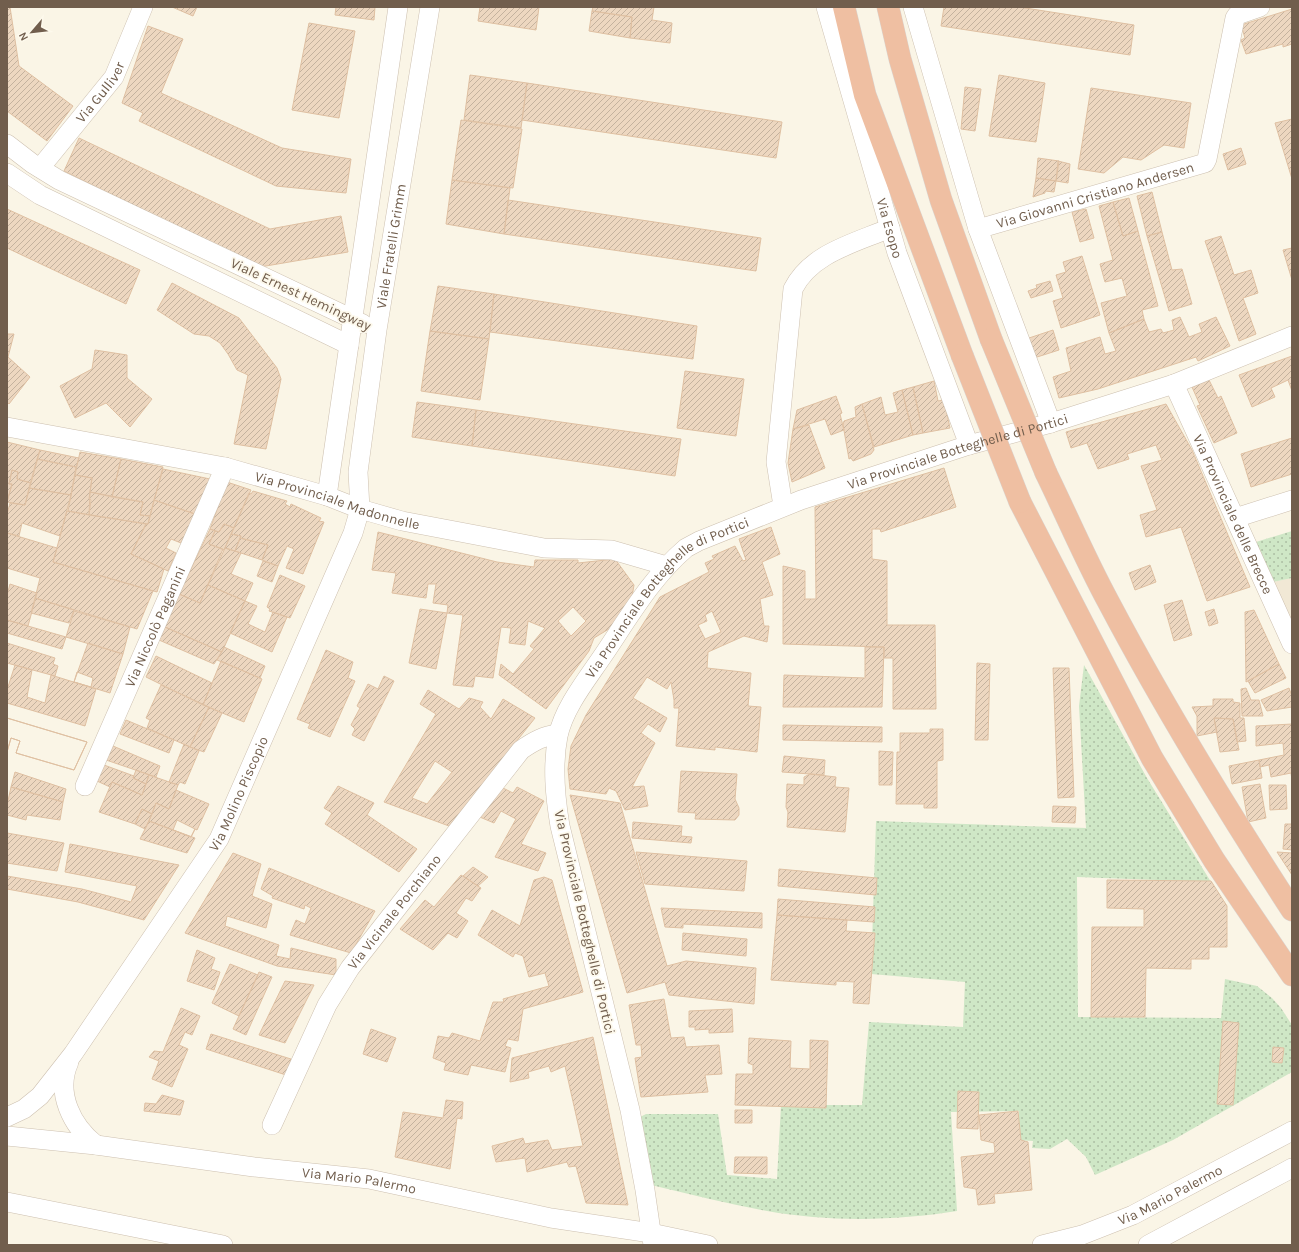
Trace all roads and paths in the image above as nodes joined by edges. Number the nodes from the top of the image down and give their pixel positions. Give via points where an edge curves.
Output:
1 (143, 7) edge
2 (398, 7) edge
3 (430, 7) edge
4 (826, 7) edge
5 (844, 7) edge
6 (888, 7) edge
7 (913, 7) edge
8 (1260, 7) edge
9 (7, 144) edge
10 (40, 168) junction
11 (7, 173) edge
12 (890, 228) junction
13 (978, 229) junction
14 (353, 319) junction
15 (376, 330) junction
16 (1292, 336) edge
17 (348, 345) junction
18 (1174, 384) junction
19 (1051, 423) junction
20 (7, 427) edge
21 (969, 444) junction
22 (225, 467) junction
23 (327, 496) junction
24 (1292, 500) edge
25 (783, 506) junction
26 (360, 509) junction
27 (1235, 518) junction
28 (667, 566) junction
29 (1292, 644) edge
30 (558, 734) junction
31 (85, 786) dead end
32 (1292, 910) edge
33 (1292, 975) edge
34 (73, 1054) junction
35 (7, 1117) edge
36 (272, 1125) dead end
37 (1292, 1131) edge
38 (7, 1136) edge
39 (96, 1146) junction
40 (1292, 1168) edge
41 (7, 1202) edge
42 (652, 1239) edge
43 (218, 1245) edge
44 (708, 1245) edge
45 (1042, 1245) edge
46 (1148, 1245) edge

1 - 10 street, Via Gulliver via 114,77
2 - 14 street, Viale Fratelli Grimm
3 - 15 street, Viale Fratelli Grimm
4 - 12 street, Via Esopo
5 - 33 highway, bridge via 865,95 1020,502 1152,758 1214,860
6 - 32 highway, bridge via 900,59 941,200 991,338 1046,473 1109,603 1184,738 1240,831
7 - 13 street
8 - 13 street, Via Giovanni Cristiano Andersen via 1235,18 1205,163
9 - 10 street, Viale Ernest Hemingway
10 - 14 street, Viale Ernest Hemingway via 59,180
11 - 17 street, Viale Ernest Hemingway via 40,195
12 - 21 street, Via Esopo via 897,253
12 - 25 street via 821,257 809,266 793,289 776,462
13 - 19 street
14 - 15 street, Viale Ernest Hemingway
14 - 17 street, Viale Fratelli Grimm
15 - 17 street, Viale Ernest Hemingway
15 - 26 street, Viale Fratelli Grimm via 358,472
16 - 18 street, Via Provinciale Botteghelle di Portici
17 - 23 street, Viale Fratelli Grimm
18 - 19 street, Via Provinciale Botteghelle di Portici
18 - 27 street, Via Provinciale delle Brecce
19 - 21 street, Via Provinciale Botteghelle di Portici
20 - 22 street, Via Provinciale Madonnelle
21 - 25 street, Via Provinciale Botteghelle di Portici
22 - 23 street, Via Provinciale Madonnelle
22 - 31 street, Via Niccolò Paganini
23 - 26 street, Via Provinciale Madonnelle
24 - 27 street
25 - 28 street, Via Provinciale Botteghelle di Portici via 699,541 686,548
26 - 28 street, Via Provinciale Madonnelle via 402,521 544,548 624,552
26 - 34 street, Via Molino Piscopio via 350,540 219,839
27 - 29 street, Via Provinciale delle Brecce
28 - 30 street, Via Provinciale Botteghelle di Portici via 648,588 572,701
30 - 36 street, Via Vicinale Porchiano via 537,739 522,750 350,968 327,1005
30 - 42 street, Via Provinciale Botteghelle di Portici via 554,761 555,795 560,826 630,1110
34 - 35 street, Via Molino Piscopio via 40,1096 24,1109
34 - 39 street, Via Molino Piscopio via 64,1073 63,1091 71,1116 84,1135
37 - 45 street, Via Mario Palermo via 1133,1215 1082,1235
38 - 39 street, Via Mario Palermo
39 - 42 street, Via Mario Palermo via 369,1179
40 - 46 street
41 - 43 street
42 - 44 street, Via Mario Palermo

